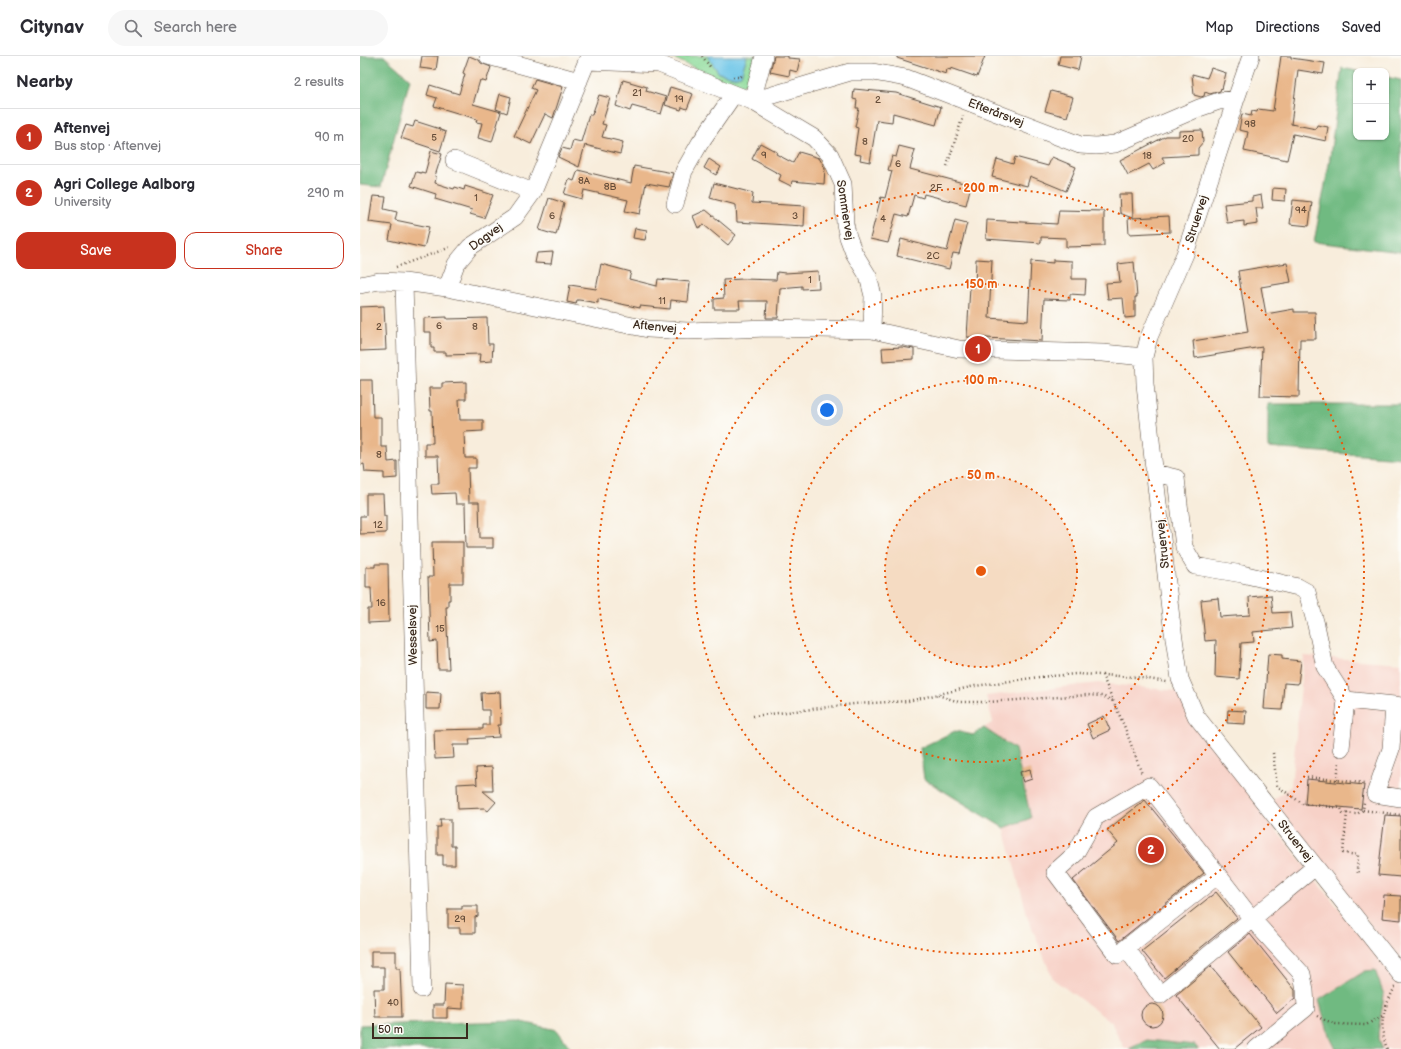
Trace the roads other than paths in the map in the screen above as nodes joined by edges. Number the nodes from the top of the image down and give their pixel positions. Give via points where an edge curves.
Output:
1 (488, 56) edge
2 (764, 56) edge
3 (1251, 56) edge
4 (588, 58) edge
5 (656, 60) edge
6 (579, 81) junction
7 (734, 94) junction
8 (1236, 99) junction
9 (752, 101) junction
10 (454, 160) dead end
11 (533, 192) junction
12 (675, 204) dead end
13 (404, 282) junction
14 (360, 285) edge
15 (446, 288) junction
16 (872, 330) junction
17 (1144, 357) junction
18 (1155, 473) junction
19 (1346, 700) junction
20 (1398, 706) edge
21 (1340, 754) road end
22 (1401, 798) edge
23 (1315, 867) junction
24 (1218, 875) junction
25 (1252, 919) junction
26 (1126, 948) junction
27 (1400, 972) edge
28 (422, 989) dead end
29 (1256, 1049) edge

1 - 6 street
2 - 9 street
3 - 8 street, Struervej
4 - 5 street, Sommervej
4 - 6 street, Dagvej
5 - 7 street, Sommervej
6 - 11 street, Dagvej
7 - 9 street, Sommervej
7 - 12 street via 684,171
8 - 9 street, Efterårsvej via 1199,108 1115,144 1096,146 1080,145 906,78 873,72 850,72
8 - 17 street, Struervej via 1185,254 1149,337
9 - 16 street, Sommervej via 814,138 830,155 843,184 848,237 868,276 873,296
10 - 11 street
11 - 15 street, Dagvej via 515,217 470,247 456,264
13 - 14 street, Aftenvej via 379,281
13 - 15 street, Aftenvej
13 - 28 street, Wesselsvej
15 - 16 street, Aftenvej via 648,329
16 - 17 street, Aftenvej via 959,349 1103,353
17 - 18 street, Struervej
18 - 19 street via 1176,478 1184,547 1195,566 1298,587 1307,592 1325,667
18 - 23 street, Struervej via 1171,618 1182,684 1196,716
19 - 20 street
19 - 21 street
20 - 22 street via 1391,749 1375,794
23 - 25 street
23 - 27 street, Struervej
24 - 25 street
24 - 26 street
24 - 26 street via 1149,786 1096,817 1075,854 1055,872 1117,956
25 - 26 street via 1160,995
25 - 29 street via 1302,974 1306,1008

